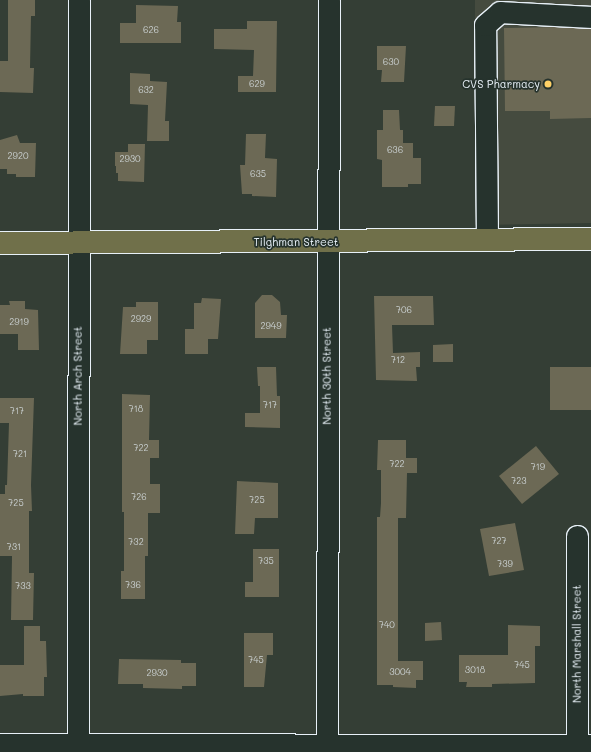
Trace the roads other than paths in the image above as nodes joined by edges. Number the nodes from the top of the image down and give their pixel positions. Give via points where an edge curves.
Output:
1 (79, 0) edge
2 (329, 0) edge
3 (500, 6) edge
4 (591, 17) edge
5 (591, 239) edge
6 (487, 240) junction
7 (329, 242) junction
8 (0, 243) edge
9 (78, 243) junction
10 (577, 536) dead end
11 (0, 744) edge
12 (582, 747) edge
13 (78, 748) edge
14 (327, 748) edge

1 - 9 street, North Arch Street
2 - 7 street, North 30th Street
3 - 4 street
3 - 6 street via 485,25
5 - 6 main road, Tilghman Street
6 - 7 main road, Tilghman Street
7 - 9 main road, Tilghman Street
7 - 14 street, North 30th Street
8 - 9 main road, Tilghman Street
9 - 13 street, North Arch Street
10 - 12 street, North Marshall Street
11 - 13 street
12 - 14 street
13 - 14 street

